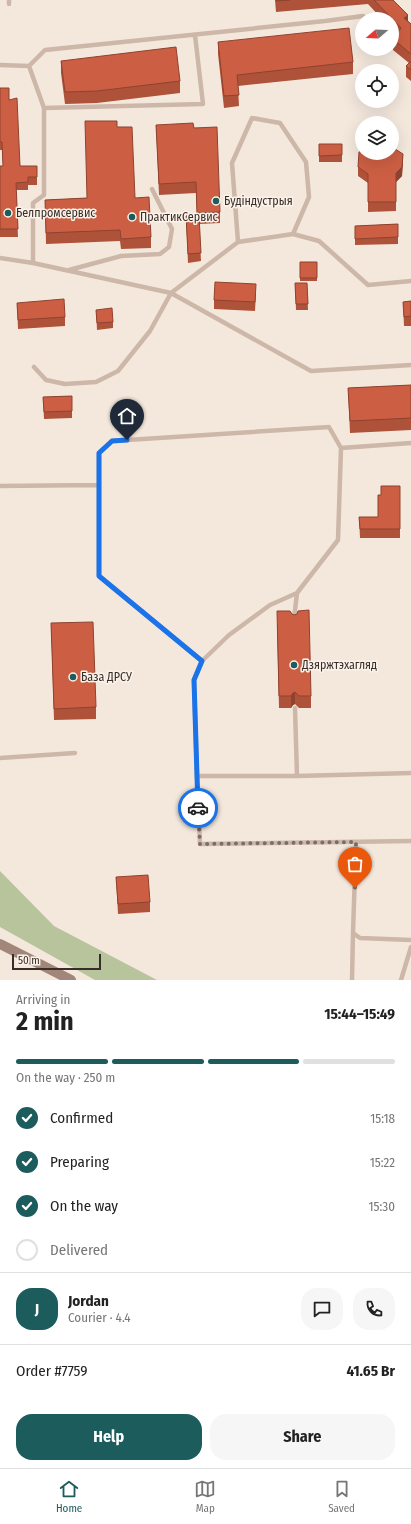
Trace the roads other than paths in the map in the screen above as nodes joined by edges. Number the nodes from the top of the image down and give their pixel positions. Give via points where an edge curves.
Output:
1 (355, 17) edge
2 (196, 35) junction
3 (0, 65) edge
4 (29, 66) junction
5 (44, 108) junction
6 (152, 189) dead end
7 (293, 234) junction
8 (238, 242) junction
9 (0, 258) edge
10 (33, 263) junction
11 (68, 270) junction
12 (411, 281) edge
13 (171, 293) junction
14 (411, 364) edge
15 (34, 367) dead end
16 (411, 443) edge
17 (341, 448) junction
18 (99, 484) junction
19 (0, 486) edge
20 (297, 593) junction
21 (294, 622) edge
22 (202, 661) junction
23 (295, 708) dead end
24 (75, 753) dead end
25 (0, 758) edge
26 (411, 772) edge
27 (197, 776) junction
28 (297, 776) junction
29 (411, 841) edge
30 (356, 842) junction
31 (353, 933) junction
32 (411, 940) edge
33 (0, 944) edge
34 (411, 947) edge
35 (71, 980) edge
36 (352, 980) edge
37 (401, 980) edge

1 - 2 lane
2 - 4 lane via 46,50
2 - 5 lane via 203,104
3 - 4 lane
4 - 5 lane
5 - 10 lane via 44,195 33,203
6 - 11 lane via 172,229 169,246 160,254 120,256
7 - 8 lane
7 - 8 lane via 309,197 306,162 280,123 252,118 232,163
7 - 12 lane via 319,241 368,285
8 - 13 lane
9 - 10 lane
10 - 11 lane
11 - 13 lane
13 - 14 lane via 311,371
13 - 15 lane via 150,331 118,371 96,382 65,384 46,380
16 - 17 lane
17 - 18 lane via 329,427 112,441 99,453
17 - 20 lane via 338,540
18 - 19 lane
18 - 22 lane via 99,576
20 - 21 lane
20 - 22 lane via 270,605 229,635
22 - 27 lane via 194,680
23 - 28 lane
24 - 25 lane
26 - 28 lane
27 - 28 lane
27 - 30 lane via 200,844
29 - 30 lane
30 - 31 lane
31 - 32 lane via 360,938
31 - 36 lane
33 - 35 street
34 - 37 lane

